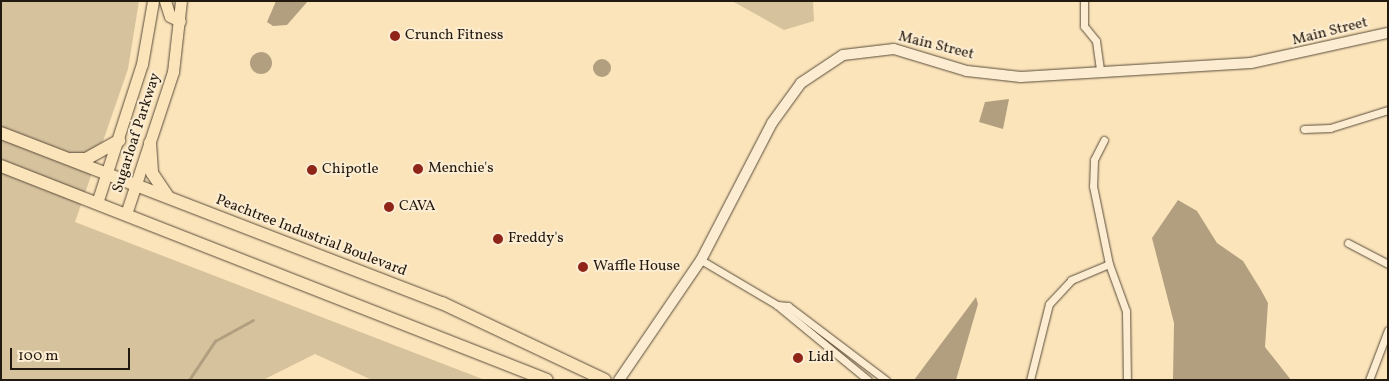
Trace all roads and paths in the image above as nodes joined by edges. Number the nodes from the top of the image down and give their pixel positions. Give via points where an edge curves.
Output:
1 (153, 1) edge
2 (165, 1) edge
3 (181, 1) edge
4 (1084, 1) edge
5 (180, 21) junction
6 (1388, 33) edge
7 (1100, 72) junction
8 (1388, 110) edge
9 (1304, 129) dead end
10 (1, 133) edge
11 (1104, 140) dead end
12 (119, 141) junction
13 (150, 143) junction
14 (67, 159) junction
15 (1, 166) edge
16 (107, 176) junction
17 (134, 186) junction
18 (170, 199) junction
19 (97, 203) junction
20 (126, 214) junction
21 (1348, 244) dead end
22 (701, 260) junction
23 (1110, 264) junction
24 (1388, 264) edge
25 (777, 305) junction
26 (1388, 330) edge
27 (548, 380) edge
28 (605, 380) edge
29 (619, 380) edge
30 (868, 380) edge
31 (886, 380) edge
32 (1030, 380) edge
33 (1127, 380) edge
34 (1369, 380) edge

1 - 12 main road, Sugarloaf Parkway via 142,64
2 - 5 main road via 170,16
3 - 5 main road, Sugarloaf Parkway
4 - 7 street via 1084,26 1096,42
5 - 13 main road, Sugarloaf Parkway via 173,72
6 - 7 street, Main Street via 1259,62
7 - 22 street, Main Street via 997,76 894,49 843,55 801,83 772,123
8 - 9 street via 1330,128
10 - 14 highway, Peachtree Industrial Boulevard
11 - 23 street via 1094,160 1093,186
12 - 14 highway via 86,159
12 - 16 main road, Sugarloaf Parkway
13 - 17 main road, Sugarloaf Parkway
13 - 18 highway via 152,173
14 - 16 highway, Peachtree Industrial Boulevard
15 - 19 highway
16 - 17 highway, Peachtree Industrial Boulevard
16 - 19 main road, Sugarloaf Parkway
17 - 18 highway, Peachtree Industrial Boulevard
17 - 20 main road, Sugarloaf Parkway
18 - 28 highway, Peachtree Industrial Boulevard via 442,303
19 - 20 highway
20 - 27 highway
21 - 24 street
22 - 25 street
22 - 29 street, Main Street
23 - 32 street via 1071,280 1049,304
23 - 33 street via 1126,311
25 - 30 street
25 - 31 street via 788,306
26 - 34 street

